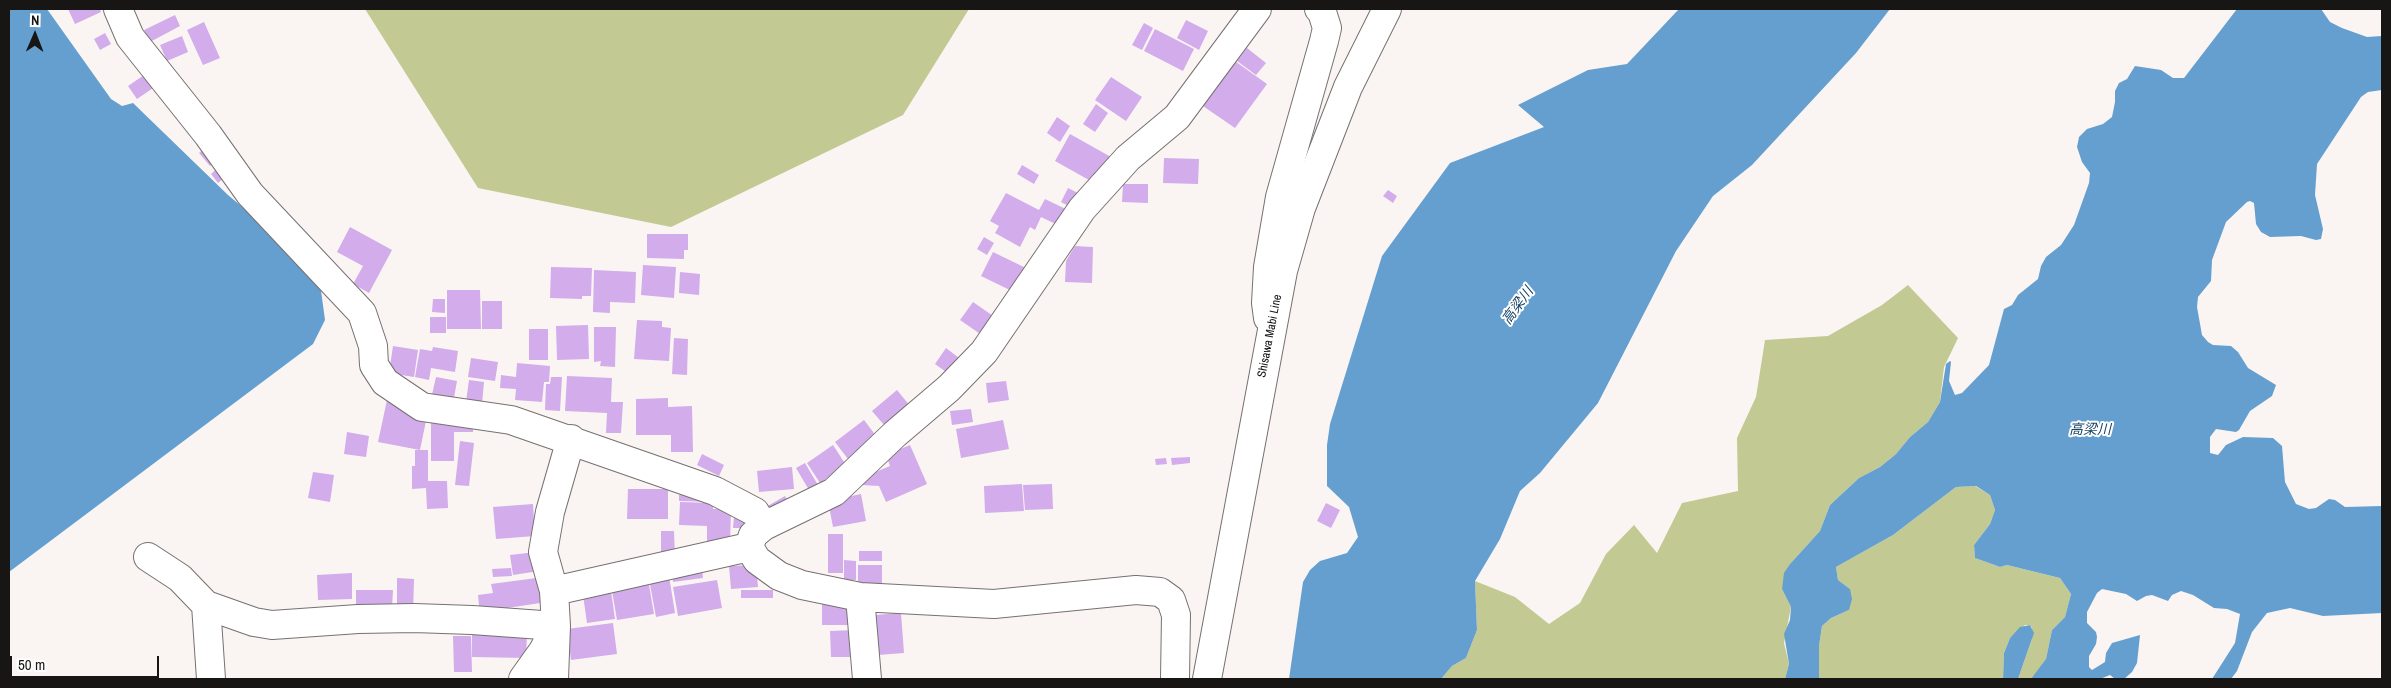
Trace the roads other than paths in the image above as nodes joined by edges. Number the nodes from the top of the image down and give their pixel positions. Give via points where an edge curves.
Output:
1 (118, 9) edge
2 (1257, 9) edge
3 (1319, 9) edge
4 (1387, 9) edge
5 (1271, 331) junction
6 (571, 439) junction
7 (757, 537) junction
8 (148, 557) dead end
9 (554, 591) junction
10 (860, 597) junction
11 (206, 605) junction
12 (556, 626) junction
13 (210, 679) edge
14 (523, 679) edge
15 (554, 679) edge
16 (867, 679) edge
17 (1175, 679) edge
18 (1207, 679) edge

1 - 6 street via 130,36 250,194 362,313 373,346 374,365 385,382 422,407 511,420
2 - 7 street via 1177,117 1128,158 1082,209 984,352 834,492
3 - 5 street via 1326,28 1324,41 1280,197 1268,268 1266,303
4 - 5 street, Shisawa Mabi Line via 1348,87 1301,208 1283,271
5 - 18 street, Shisawa Mabi Line
6 - 7 street via 715,490 755,512
6 - 9 street via 550,512 543,552
7 - 9 street
7 - 10 street via 757,560 779,576 802,585
8 - 11 street via 180,578
9 - 12 street
10 - 16 street
10 - 17 street via 994,604 1136,590 1160,592 1171,600 1176,615
11 - 12 street via 232,616 272,625 414,618
11 - 13 street
12 - 14 street
12 - 15 street

